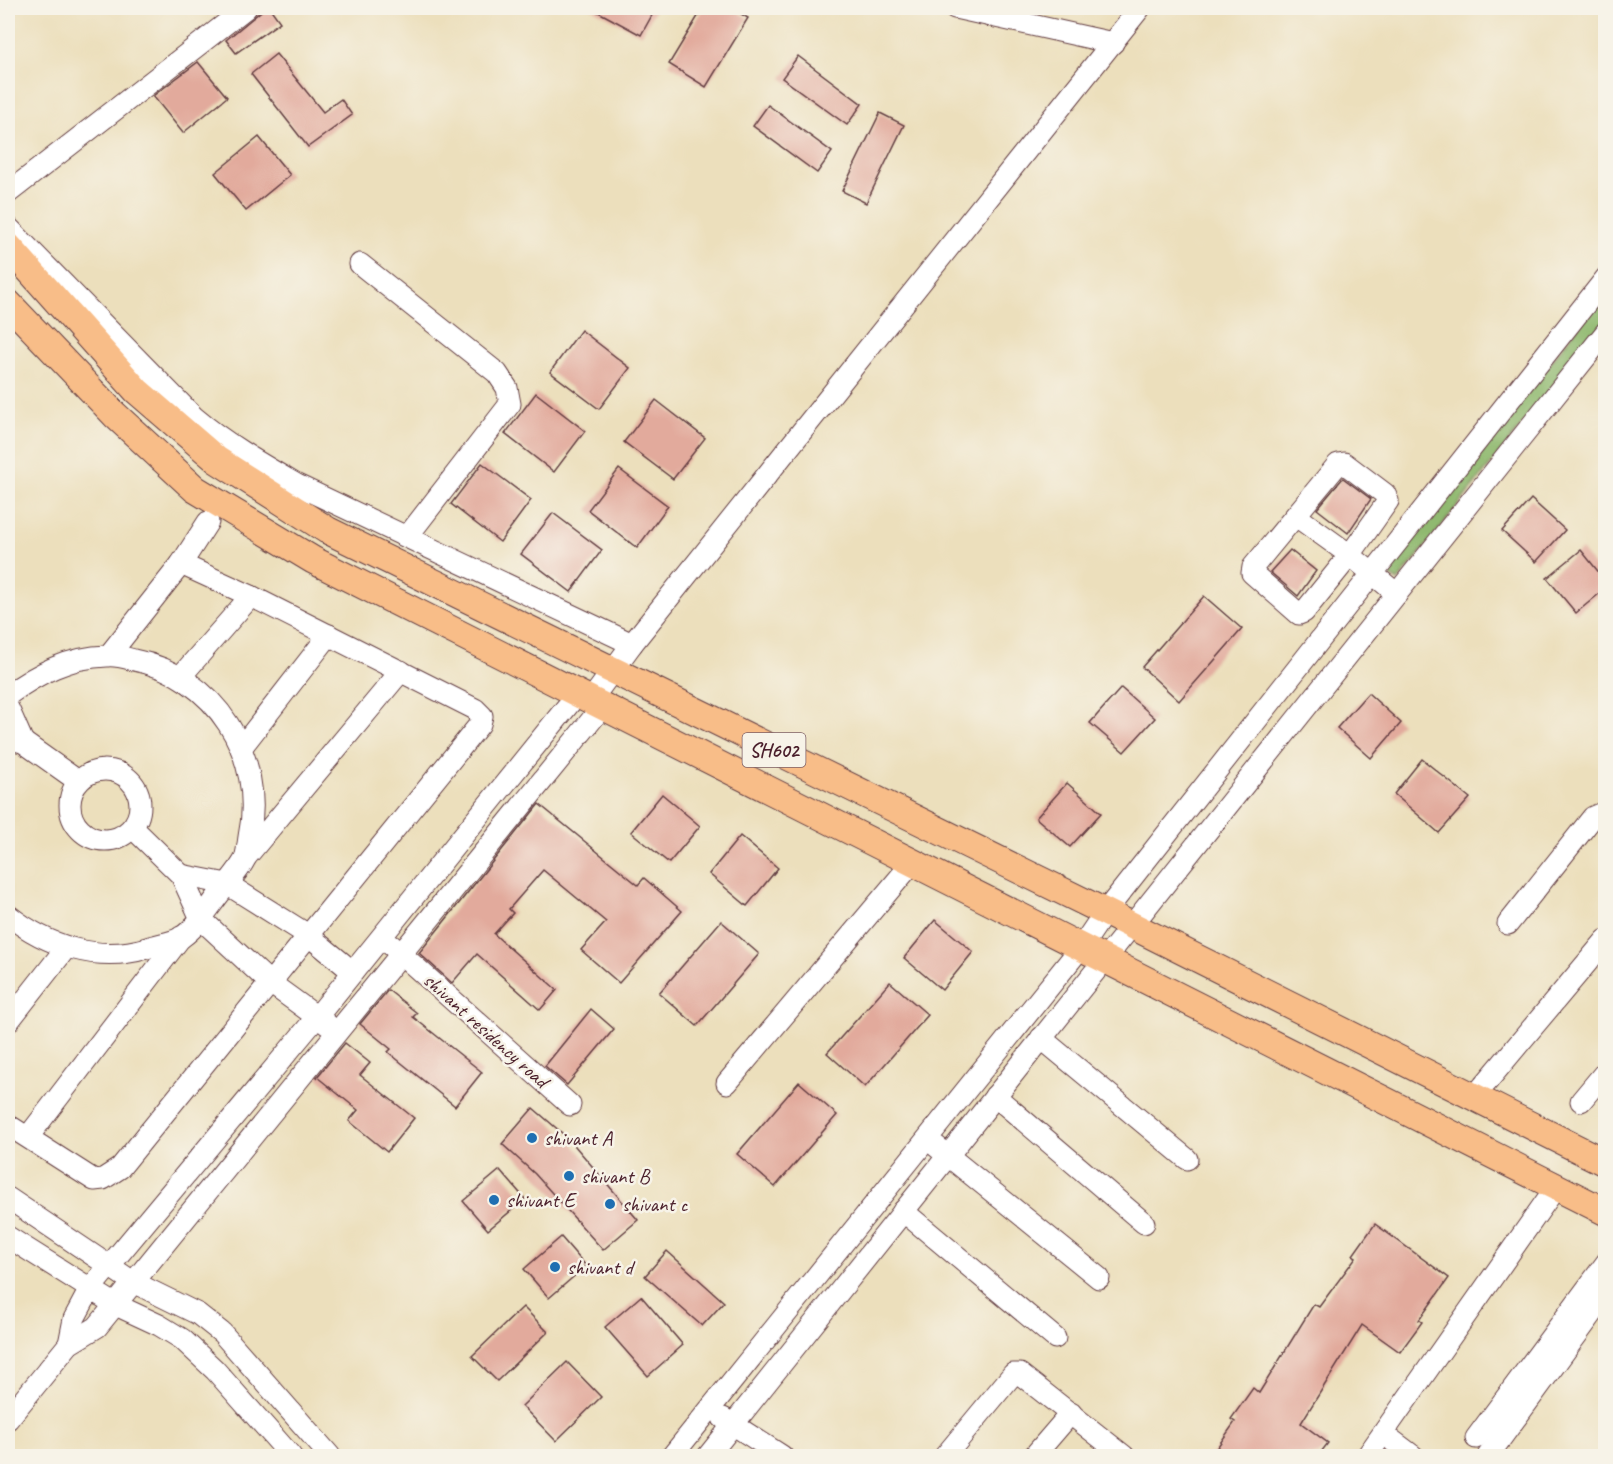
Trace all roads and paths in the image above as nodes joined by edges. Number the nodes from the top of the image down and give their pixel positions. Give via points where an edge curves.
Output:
1 (246, 8) edge
2 (955, 8) edge
3 (1140, 8) edge
4 (1113, 43) junction
5 (8, 193) edge
6 (8, 227) edge
7 (8, 246) edge
8 (360, 264) dead end
9 (1605, 278) edge
10 (8, 303) edge
11 (1605, 332) edge
12 (1296, 516) junction
13 (208, 522) dead end
14 (407, 537) junction
15 (1350, 555) junction
16 (181, 564) junction
17 (1373, 573) junction
18 (1397, 594) junction
19 (251, 596) junction
20 (328, 635) junction
21 (632, 644) junction
22 (109, 655) junction
23 (612, 670) junction
24 (401, 671) junction
25 (181, 676) junction
26 (8, 695) edge
27 (591, 700) junction
28 (8, 708) edge
29 (15, 741) edge
30 (241, 748) junction
31 (78, 781) junction
32 (1605, 817) edge
33 (133, 828) junction
34 (245, 859) junction
35 (913, 862) junction
36 (181, 876) junction
37 (226, 885) junction
38 (1105, 912) junction
39 (8, 915) edge
40 (201, 919) junction
41 (1508, 924) dead end
42 (1131, 926) junction
43 (308, 935) junction
44 (181, 937) junction
45 (381, 937) junction
46 (1605, 940) edge
47 (66, 948) junction
48 (1093, 952) junction
49 (401, 954) junction
50 (353, 972) junction
51 (269, 982) junction
52 (316, 1018) junction
53 (8, 1022) edge
54 (339, 1031) junction
55 (1041, 1038) junction
56 (1605, 1071) edge
57 (727, 1083) dead end
58 (995, 1096) junction
59 (1475, 1096) junction
60 (1581, 1101) dead end
61 (570, 1105) dead end
62 (8, 1125) edge
63 (28, 1137) junction
64 (927, 1140) junction
65 (947, 1155) junction
66 (1187, 1159) dead end
67 (1605, 1163) edge
68 (1556, 1187) junction
69 (8, 1198) edge
70 (903, 1211) junction
71 (1605, 1212) edge
72 (1144, 1223) dead end
73 (8, 1238) edge
74 (1605, 1263) edge
75 (110, 1266) junction
76 (1099, 1278) dead end
77 (133, 1282) junction
78 (90, 1289) junction
79 (1605, 1295) edge
80 (116, 1305) junction
81 (1055, 1338) dead end
82 (69, 1344) junction
83 (712, 1407) junction
84 (1071, 1413) junction
85 (8, 1419) edge
86 (300, 1422) junction
87 (732, 1426) junction
88 (1476, 1438) dead end
89 (1393, 1442) dead end
90 (321, 1451) edge
91 (290, 1456) edge
92 (672, 1456) edge
93 (708, 1456) edge
94 (782, 1456) edge
95 (945, 1456) edge
96 (1034, 1456) edge
97 (1124, 1456) edge
98 (1367, 1456) edge
99 (1413, 1456) edge
100 (1488, 1456) edge

1 - 5 street
2 - 4 street
3 - 4 street
4 - 21 street
6 - 14 street via 215,435 297,485
7 - 23 main road, SH602 via 137,391 217,460 327,530
8 - 14 street via 497,373 507,388 510,404
9 - 17 street
10 - 27 main road, SH602 via 115,415 195,489 313,560
11 - 18 street
12 - 15 street
12 - 15 street via 1338,464 1344,463 1385,494 1388,501
12 - 15 street via 1252,573 1299,614
13 - 16 street
14 - 21 street
15 - 17 street
16 - 19 street
16 - 22 street
17 - 18 street
17 - 38 street
18 - 42 street
19 - 20 street
19 - 25 street
20 - 24 street
20 - 30 street
21 - 23 street
22 - 25 street via 156,664
22 - 26 street via 69,661 34,676
23 - 27 street
23 - 38 main road, SH602
24 - 34 street
24 - 43 street via 483,716
25 - 30 street via 197,687 229,722
27 - 35 main road, SH602
27 - 45 street
27 - 49 street
28 - 29 street
29 - 31 street
30 - 34 street via 249,765 254,813
31 - 33 street via 88,774 111,770 132,782 141,805
31 - 33 street via 69,802 82,833 103,841 114,840
32 - 41 street via 1593,817
33 - 36 street
34 - 37 street
35 - 48 main road, SH602
35 - 57 street
36 - 37 street
36 - 40 street
37 - 40 street
37 - 43 street
38 - 42 main road, SH602
38 - 48 street
39 - 47 street via 29,932
40 - 44 street
40 - 51 street
42 - 48 street
42 - 59 main road, SH602
43 - 50 street
43 - 51 street
44 - 47 street via 131,953
44 - 63 street
45 - 49 street, shivant residency road
45 - 50 street
46 - 59 street
47 - 53 street
48 - 55 street
48 - 64 street
48 - 68 main road, SH602
49 - 54 street
49 - 61 street, shivant residency road
50 - 52 street
51 - 52 street
51 - 63 street via 120,1168 104,1179 94,1180
52 - 54 street
52 - 75 street
54 - 77 street
55 - 58 street
55 - 66 street
56 - 60 street
58 - 65 street
58 - 72 street
59 - 67 main road, SH602
62 - 63 street
64 - 65 street
64 - 83 street
65 - 70 street
65 - 76 street
68 - 71 main road, SH602
68 - 98 street
69 - 75 street
70 - 81 street
70 - 87 street
73 - 78 street
74 - 88 street
75 - 77 street
75 - 78 street
77 - 80 street
77 - 86 street via 198,1314 222,1333
78 - 80 street
78 - 82 street via 74,1318
79 - 100 street
80 - 82 street via 97,1328
80 - 91 street via 159,1325 197,1352
82 - 85 street
83 - 87 street
83 - 92 street
84 - 95 street via 1027,1377 1013,1374
84 - 96 street
84 - 97 street
86 - 90 street
86 - 91 street
87 - 93 street
87 - 94 street
89 - 99 street

